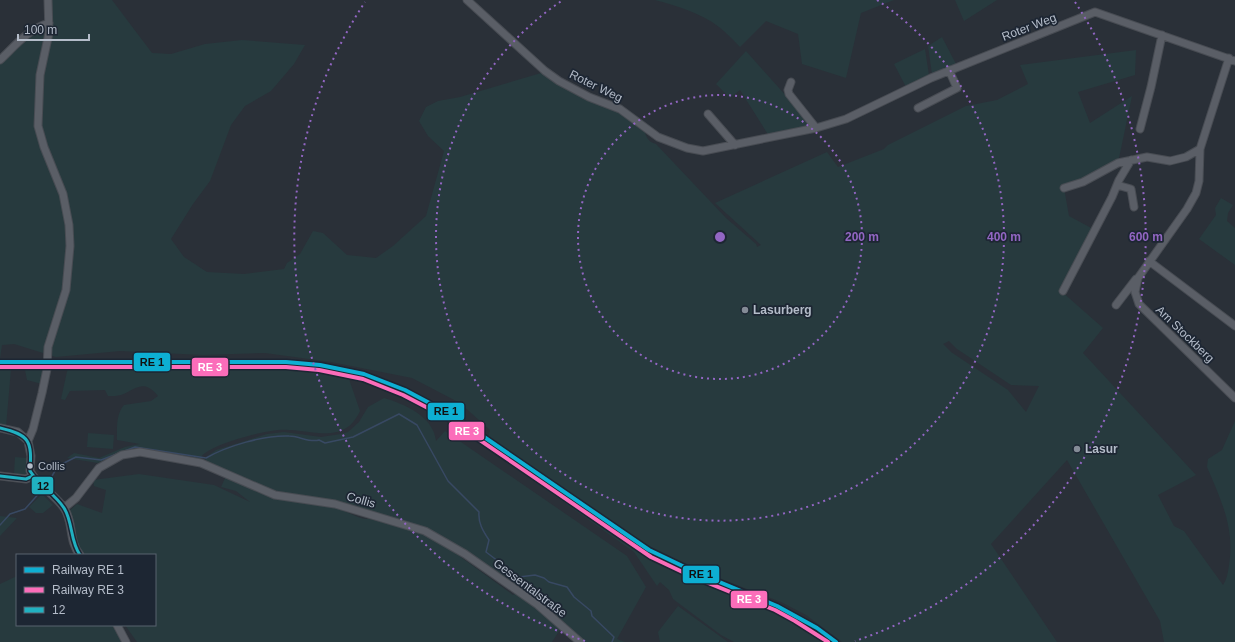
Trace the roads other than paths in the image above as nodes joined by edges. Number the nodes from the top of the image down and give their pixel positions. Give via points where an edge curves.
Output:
1 (48, 0) edge
2 (467, 0) edge
3 (49, 23) junction
4 (1162, 35) junction
5 (0, 60) edge
6 (1232, 60) edge
7 (950, 70) junction
8 (791, 82) dead end
9 (918, 108) dead end
10 (708, 114) dead end
11 (816, 128) junction
12 (1140, 129) dead end
13 (735, 144) junction
14 (1200, 149) junction
15 (1131, 160) junction
16 (1117, 185) junction
17 (1064, 188) dead end
18 (1134, 207) dead end
19 (1149, 261) junction
20 (1138, 278) junction
21 (1063, 291) dead end
22 (1116, 305) dead end
23 (1235, 326) edge
24 (1235, 398) edge
25 (0, 428) edge
26 (28, 441) junction
27 (0, 476) edge
28 (32, 476) junction
29 (64, 508) junction
30 (79, 554) edge
31 (465, 554) joint
32 (118, 626) edge
33 (126, 642) edge
34 (580, 642) edge

1 - 3 street
2 - 13 street, Roter Weg via 554,78 589,97 620,109 658,136 687,148 703,151
3 - 5 street via 38,26 26,34
3 - 26 street via 40,75 38,126 63,194 70,246 66,290 48,347 45,381
4 - 6 street, Roter Weg
4 - 7 street, Roter Weg via 1095,12
4 - 12 street via 1152,87
6 - 14 street, Am Stockberg
7 - 9 street via 957,88
7 - 11 street, Roter Weg via 846,119
8 - 11 street via 789,94
10 - 13 street
11 - 13 street, Roter Weg
14 - 15 street via 1186,157 1170,161 1148,157
14 - 19 street, Am Stockberg via 1196,193
15 - 16 street
15 - 17 street via 1118,163 1083,182
16 - 18 street via 1131,189
16 - 21 street
19 - 20 street, Am Stockberg
19 - 23 street
20 - 22 street, Am Stockberg
20 - 24 street, Am Stockberg via 1135,292 1139,304
25 - 26 street via 18,432
26 - 28 street
27 - 28 street via 26,479
28 - 29 street
29 - 30 street via 72,541
29 - 31 street, Collis via 76,498 99,468 122,455 140,452 201,463 275,495 335,504 404,524 425,531
31 - 34 street, Gessentalstraße via 538,605
32 - 33 street

